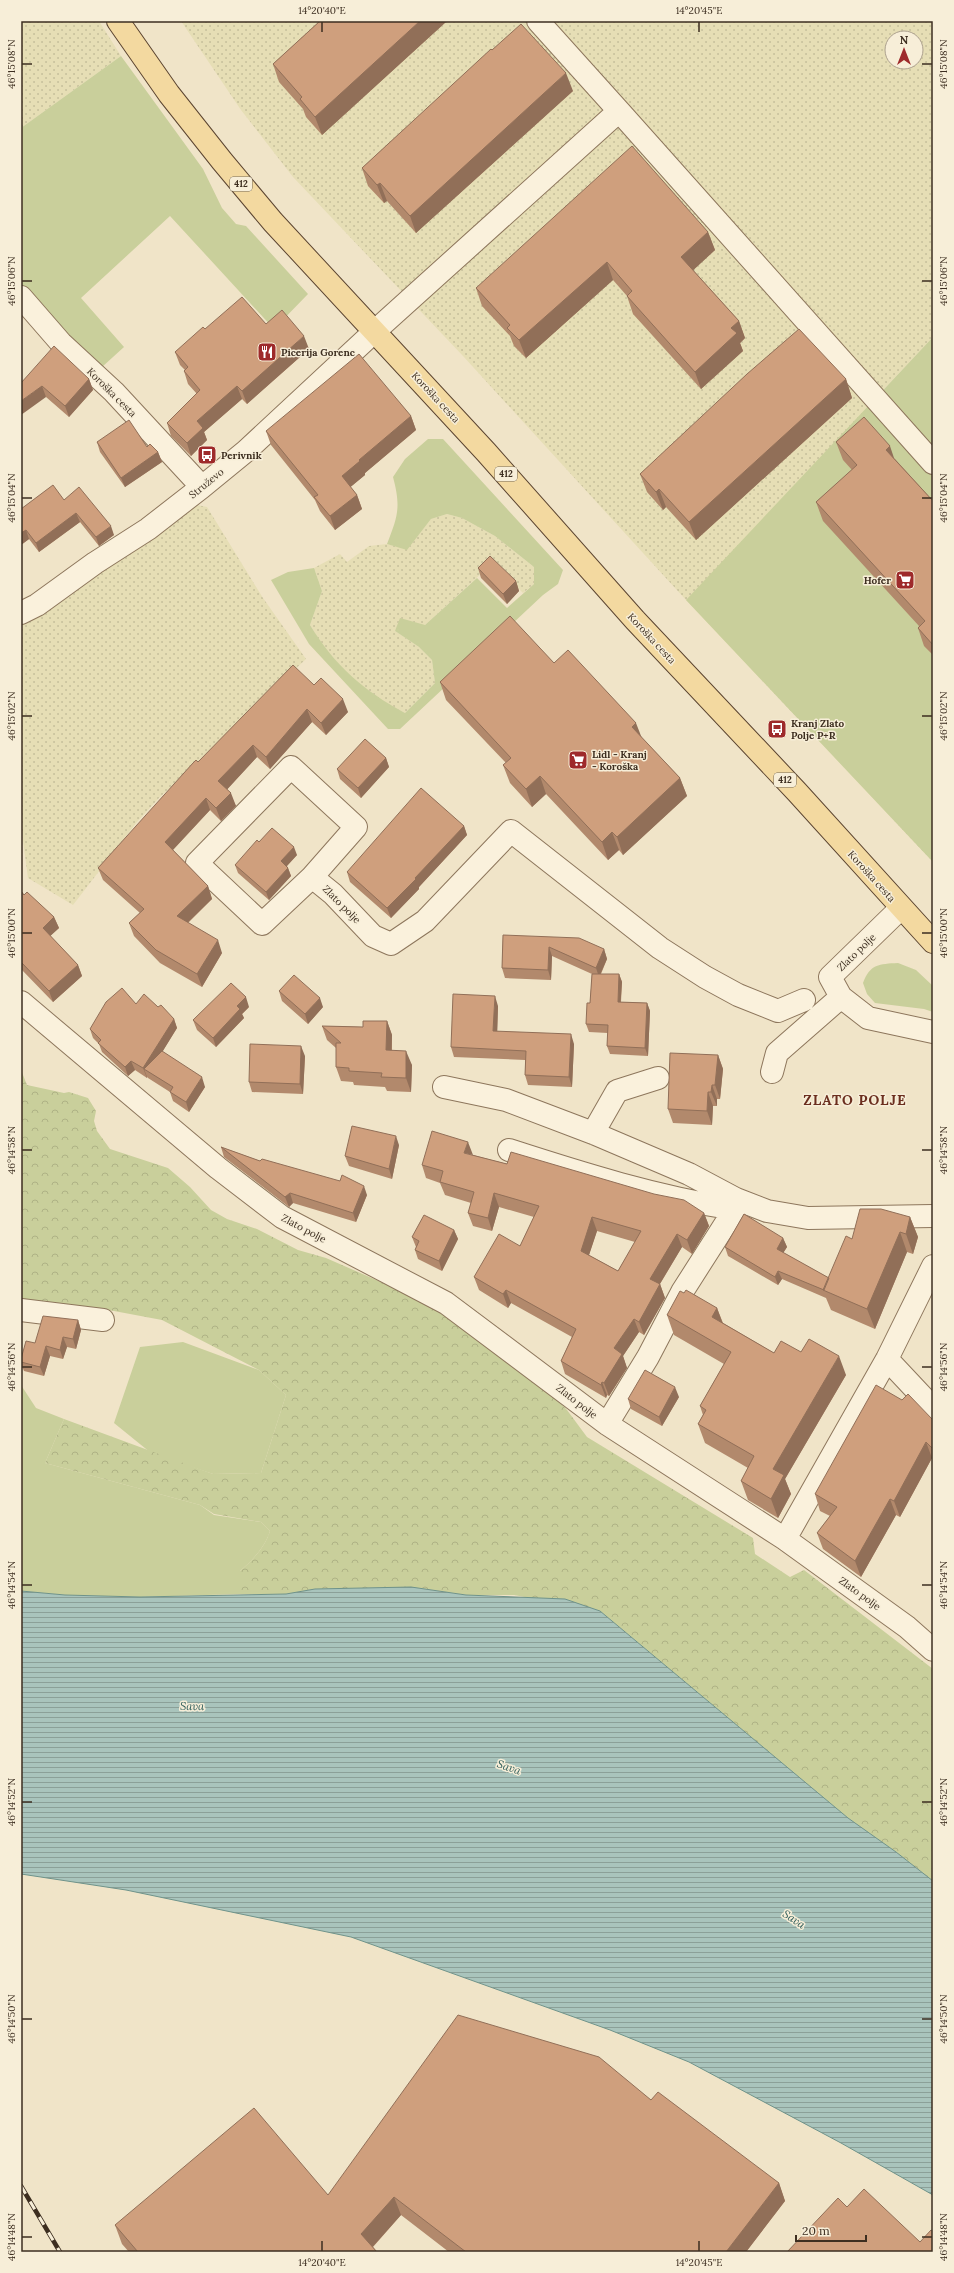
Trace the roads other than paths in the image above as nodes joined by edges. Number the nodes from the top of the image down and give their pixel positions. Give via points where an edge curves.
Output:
1 (118, 21) edge
2 (538, 21) edge
3 (619, 111) junction
4 (21, 298) edge
5 (375, 331) junction
6 (933, 463) edge
7 (202, 487) junction
8 (21, 613) edge
9 (312, 876) junction
10 (901, 908) junction
11 (933, 942) edge
12 (841, 997) junction
13 (804, 1000) dead end
14 (21, 1002) edge
15 (933, 1032) edge
16 (772, 1072) dead end
17 (658, 1078) dead end
18 (444, 1087) dead end
19 (593, 1133) junction
20 (509, 1150) dead end
21 (735, 1204) junction
22 (933, 1216) edge
23 (933, 1266) edge
24 (21, 1310) edge
25 (103, 1320) dead end
26 (887, 1359) junction
27 (933, 1408) edge
28 (608, 1424) junction
29 (786, 1539) junction
30 (933, 1650) edge

1 - 5 main road, 412 via 169,94 222,161 273,222
2 - 3 street
3 - 5 street, Struževo
3 - 6 street
4 - 7 street, Koroška cesta via 62,343 114,392
5 - 7 street, Struževo via 246,451
5 - 10 main road, Koroška cesta / 412 via 502,469 635,620 797,792
7 - 8 street, Struževo via 148,529 37,605
9 - 9 street via 262,924 197,863 291,767 356,827
9 - 13 street, Zlato polje via 373,936 391,944 425,921 511,831 660,948 705,977 738,995 778,1011
10 - 11 main road, Koroška cesta / 412
10 - 12 street, Zlato polje via 830,977
12 - 15 street, Zlato polje via 868,1018
12 - 16 street via 777,1053
14 - 28 street, Zlato polje via 218,1168 282,1217 446,1303
17 - 19 street via 617,1091
18 - 19 street via 506,1100
19 - 21 street via 689,1174
20 - 21 street via 606,1182 697,1204
21 - 22 street via 808,1218
21 - 28 street, Zlato polje
23 - 26 street
24 - 25 street
26 - 27 street
26 - 29 street
28 - 29 street, Zlato polje
29 - 30 street, Zlato polje via 907,1627

